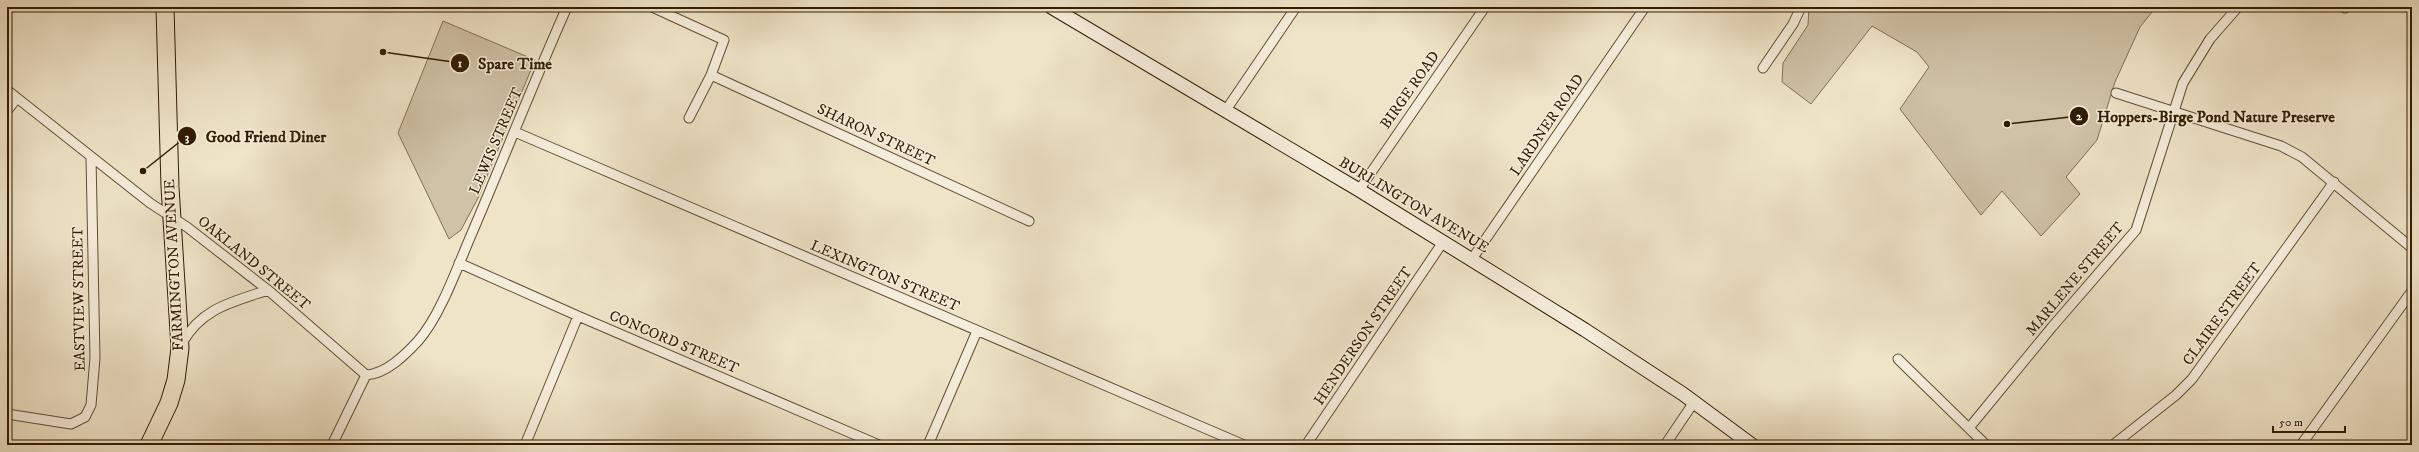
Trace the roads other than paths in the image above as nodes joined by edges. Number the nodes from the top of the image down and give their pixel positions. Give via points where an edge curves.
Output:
1 (165, 7) edge
2 (567, 7) edge
3 (652, 7) edge
4 (1296, 7) edge
5 (1485, 7) edge
6 (1645, 7) edge
7 (1801, 7) edge
8 (2238, 7) edge
9 (1055, 8) edge
10 (1763, 68) dead end
11 (711, 75) junction
12 (7, 90) edge
13 (2116, 94) dead end
14 (17, 98) junction
15 (1226, 110) junction
16 (7, 111) edge
17 (2172, 112) junction
18 (690, 118) dead end
19 (515, 132) junction
20 (92, 157) junction
21 (2334, 182) junction
22 (1359, 190) junction
23 (173, 217) junction
24 (1029, 221) dead end
25 (1442, 242) junction
26 (2412, 248) edge
27 (1472, 259) junction
28 (460, 263) junction
29 (268, 290) junction
30 (2412, 291) edge
31 (578, 316) junction
32 (977, 331) junction
33 (180, 348) junction
34 (1898, 359) dead end
35 (366, 375) junction
36 (1694, 402) junction
37 (7, 414) edge
38 (1969, 428) junction
39 (150, 445) edge
40 (332, 445) edge
41 (525, 445) edge
42 (879, 445) edge
43 (928, 445) edge
44 (1244, 445) edge
45 (1306, 445) edge
46 (1665, 445) edge
47 (1752, 445) edge
48 (1986, 445) edge
49 (2113, 445) edge
50 (2301, 445) edge

1 - 23 highway, FARMINGTON AVENUE
2 - 19 street, LEWIS STREET
3 - 11 street via 724,40
4 - 15 street
5 - 22 street, BIRGE ROAD
6 - 27 street, LARDNER ROAD
7 - 10 street via 1793,24
8 - 17 street, MARLENE STREET via 2222,22 2192,66
9 - 15 main road, BURLINGTON AVENUE
11 - 18 street
11 - 24 street, SHARON STREET
12 - 14 street, OAKLAND STREET
13 - 17 street
14 - 16 street
14 - 20 street, OAKLAND STREET
15 - 22 main road, BURLINGTON AVENUE
17 - 21 street via 2281,146 2302,157
17 - 38 street, MARLENE STREET via 2136,230
19 - 28 street, LEWIS STREET
19 - 32 street, LEXINGTON STREET
20 - 23 street, OAKLAND STREET via 150,203
20 - 37 street, EASTVIEW STREET via 95,358 92,396 85,417 76,423 65,424 45,418
21 - 26 street
21 - 49 street, CLAIRE STREET via 2192,379 2176,395
22 - 25 main road, BURLINGTON AVENUE
23 - 29 street, OAKLAND STREET
23 - 33 highway, FARMINGTON AVENUE
25 - 27 main road, BURLINGTON AVENUE
25 - 45 street, HENDERSON STREET
27 - 36 main road, BURLINGTON AVENUE via 1586,330
28 - 31 street, CONCORD STREET
28 - 35 street, LEWIS STREET via 430,323 418,340 395,362 375,375
29 - 33 street via 226,304 207,314 188,332
29 - 35 street, OAKLAND STREET
30 - 50 street
31 - 41 street
31 - 42 street, CONCORD STREET
32 - 43 street
32 - 44 street, LEXINGTON STREET
33 - 39 highway, FARMINGTON AVENUE via 176,380 169,403
34 - 38 street
35 - 40 street
36 - 46 street
36 - 47 main road, BURLINGTON AVENUE
38 - 48 street

